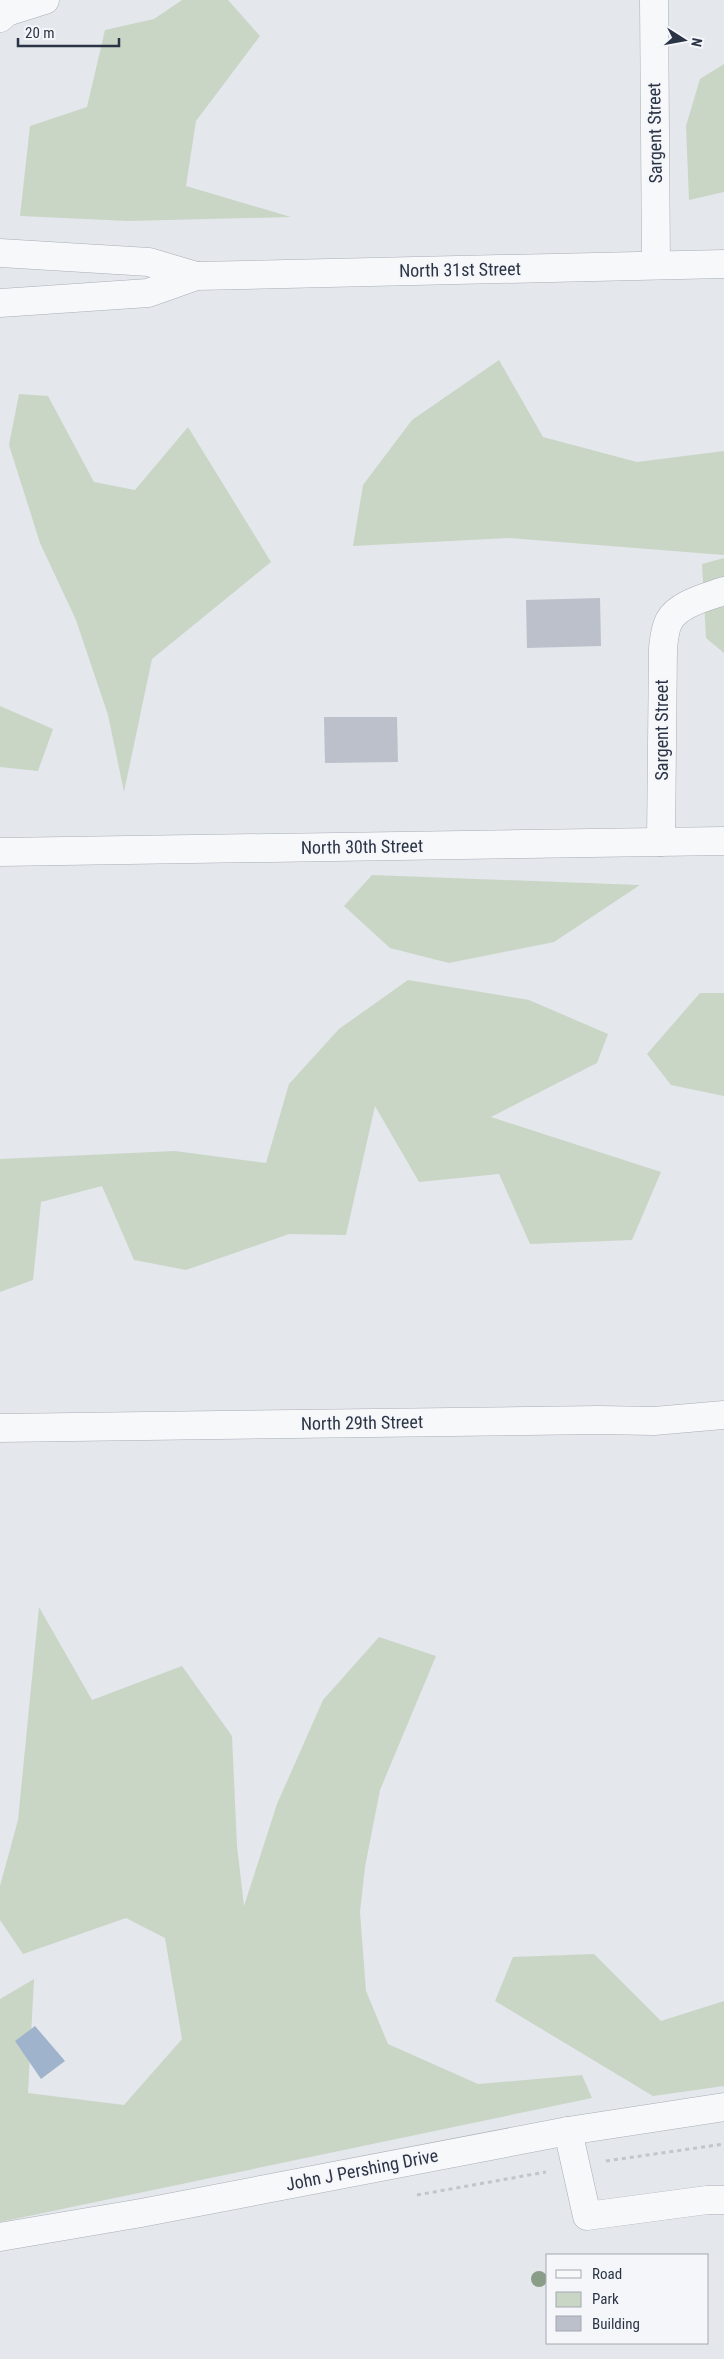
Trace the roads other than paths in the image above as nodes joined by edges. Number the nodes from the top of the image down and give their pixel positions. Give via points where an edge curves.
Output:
1 (45, 0) edge
2 (654, 0) edge
3 (0, 18) edge
4 (0, 253) edge
5 (724, 264) edge
6 (656, 265) junction
7 (196, 276) junction
8 (0, 303) edge
9 (724, 591) edge
10 (724, 841) edge
11 (661, 842) junction
12 (0, 852) edge
13 (724, 1415) edge
14 (0, 1428) edge
15 (724, 2107) edge
16 (568, 2131) junction
17 (724, 2200) edge
18 (0, 2237) edge

1 - 3 street via 7,12
2 - 6 street, Sargent Street
4 - 7 street, North 31st Street via 148,262
5 - 6 street, North 31st Street
6 - 7 street, North 31st Street
7 - 8 street, North 31st Street via 148,292
9 - 11 street, Sargent Street via 679,610 669,619 663,648
10 - 11 street, North 30th Street
11 - 12 street, North 30th Street
13 - 14 street, North 29th Street via 654,1421
15 - 16 street, John J Pershing Drive
16 - 17 street via 587,2216
16 - 18 street, John J Pershing Drive

